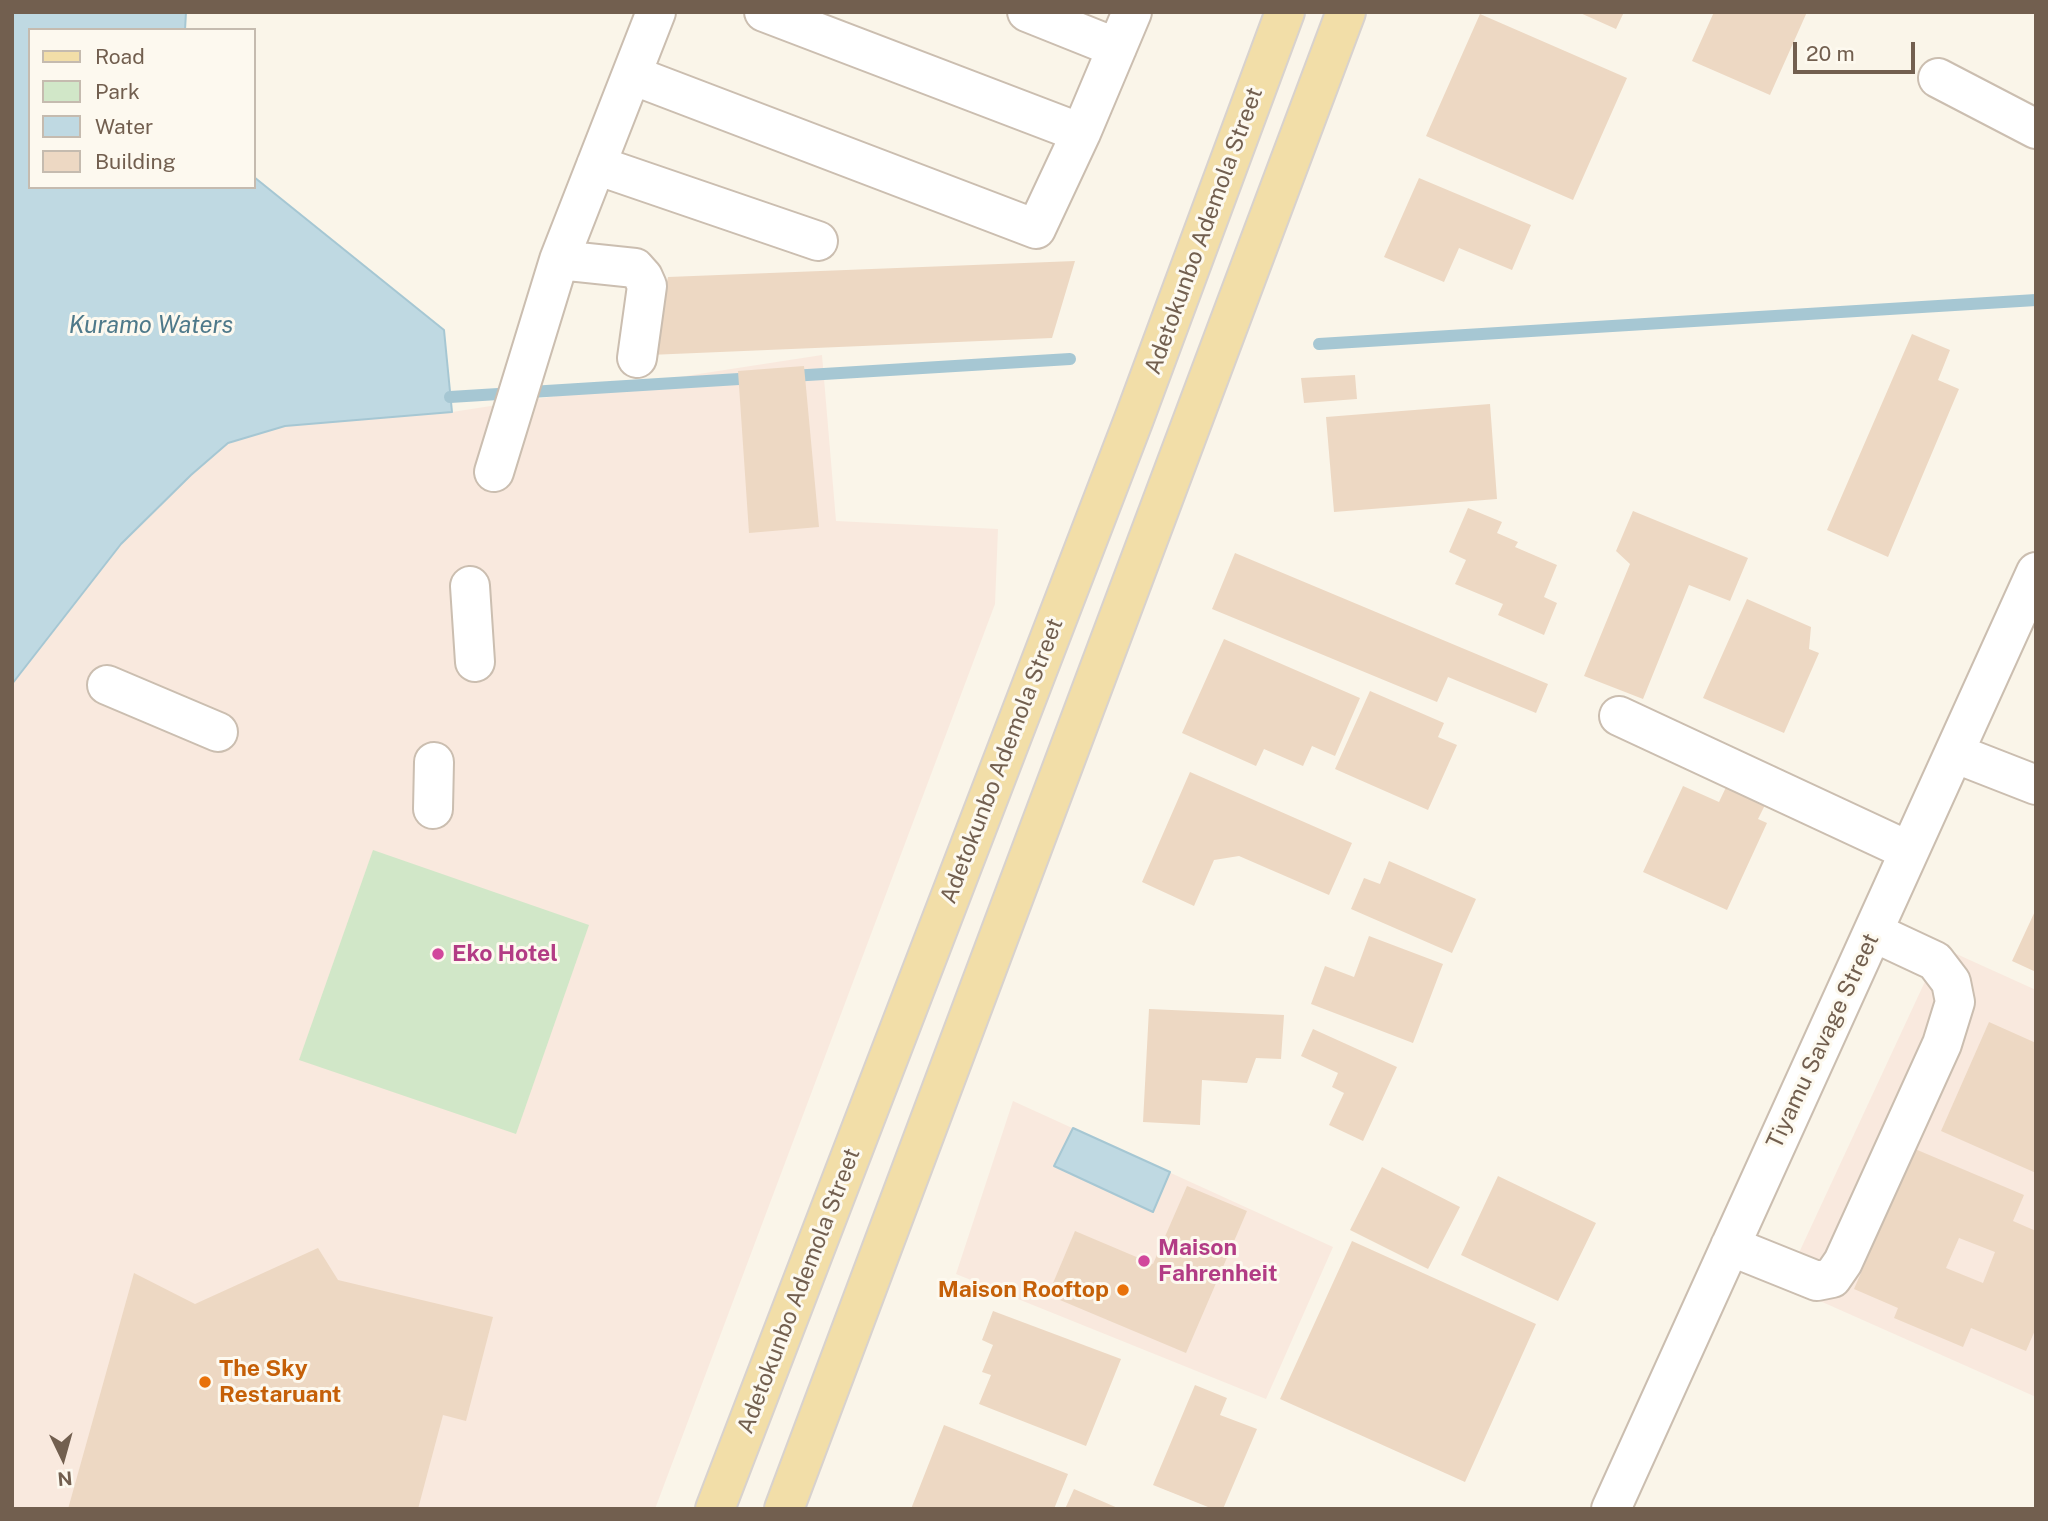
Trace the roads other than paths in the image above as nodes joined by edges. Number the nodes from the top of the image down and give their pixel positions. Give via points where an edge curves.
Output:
1 (656, 12) edge
2 (764, 12) edge
3 (1027, 12) edge
4 (1132, 12) edge
5 (1285, 12) edge
6 (1346, 12) edge
7 (1118, 48) junction
8 (632, 75) junction
9 (1938, 78) dead end
10 (2036, 129) edge
11 (1082, 133) junction
12 (596, 165) junction
13 (818, 241) dead end
14 (559, 260) junction
15 (637, 358) dead end
16 (494, 472) dead end
17 (2036, 572) edge
18 (470, 586) dead end
19 (475, 662) dead end
20 (107, 685) dead end
21 (1619, 716) dead end
22 (218, 732) dead end
23 (1954, 753) junction
24 (434, 761) dead end
25 (2036, 785) edge
26 (433, 809) dead end
27 (1909, 851) junction
28 (1873, 932) junction
29 (1730, 1246) junction
30 (715, 1509) edge
31 (784, 1509) edge
32 (1611, 1509) edge

1 - 8 street
2 - 11 street
3 - 7 street
4 - 7 street
5 - 30 main road, Adetokunbo Ademola Street via 1134,419
6 - 31 main road
7 - 11 street
8 - 11 street via 1036,229
8 - 12 street
9 - 10 street
12 - 13 street
12 - 14 street
14 - 15 street via 635,268 643,277 647,286
14 - 16 street
17 - 23 street, Tiyamu Savage Street
18 - 19 street
20 - 22 street
21 - 27 street
23 - 25 street
23 - 27 street, Tiyamu Savage Street
24 - 26 street
27 - 28 street, Tiyamu Savage Street
28 - 29 street, Tiyamu Savage Street
28 - 29 street via 1935,961 1951,982 1955,1002 1942,1044 1843,1262 1832,1278 1817,1281
29 - 32 street, Tiyamu Savage Street

